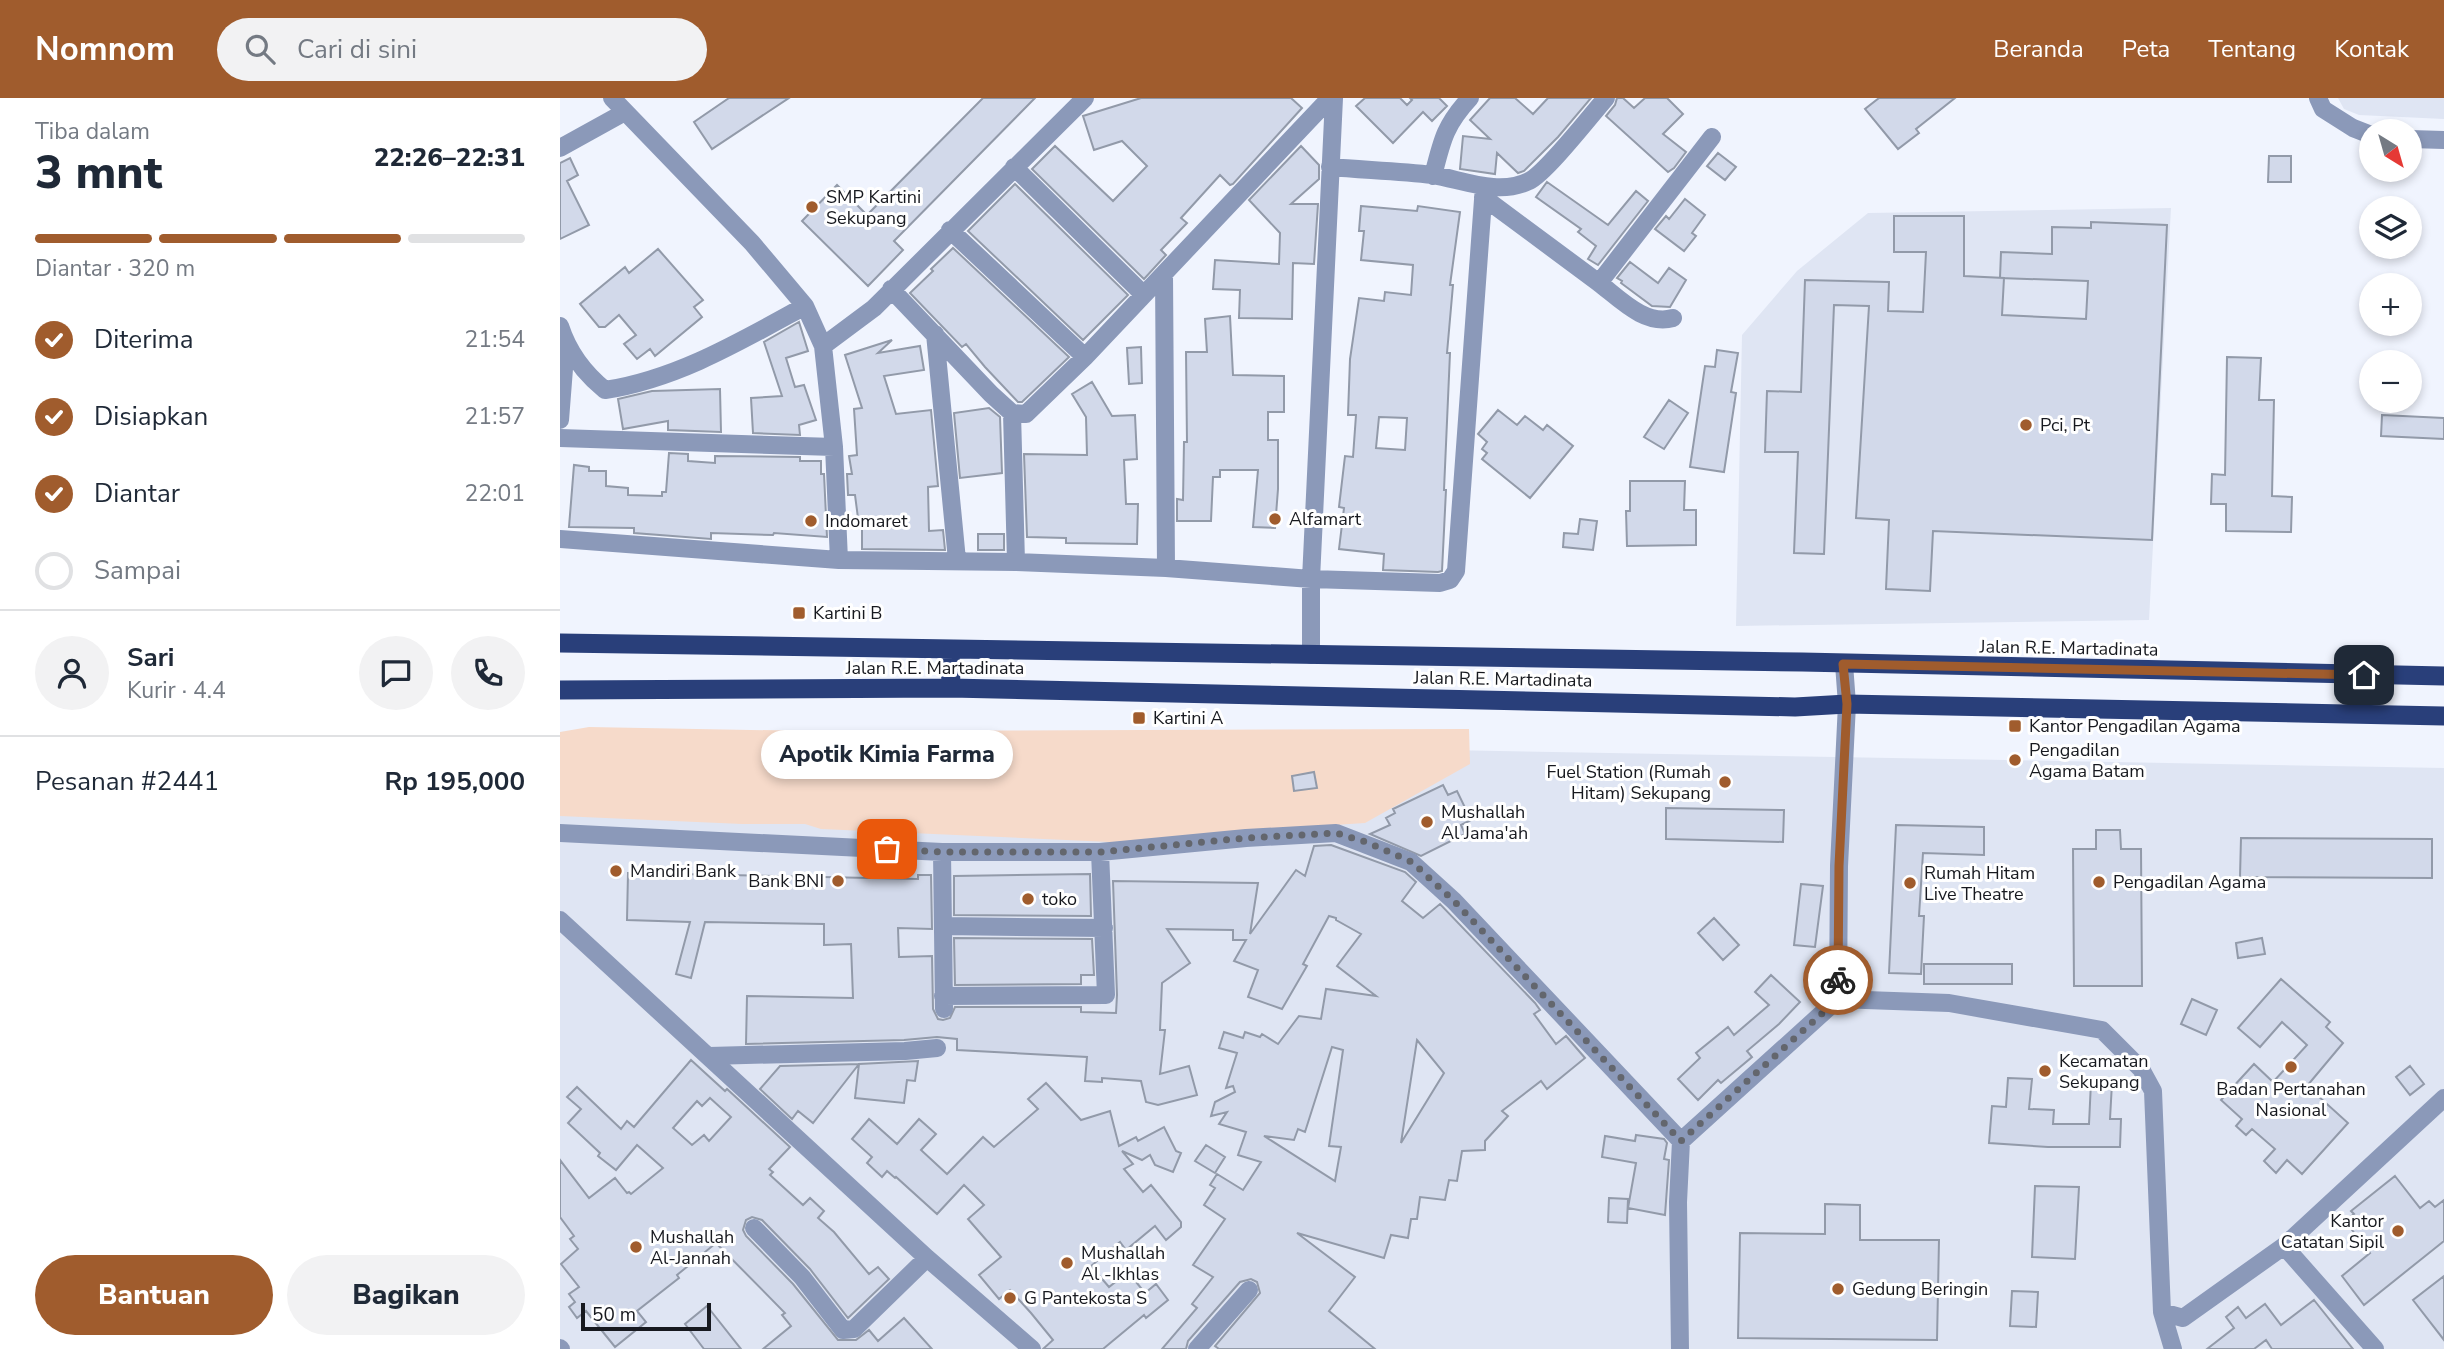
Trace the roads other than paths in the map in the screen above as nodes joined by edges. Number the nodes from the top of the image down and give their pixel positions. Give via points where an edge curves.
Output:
1 (612, 98) edge
2 (1085, 98) edge
3 (1332, 98) edge
4 (1471, 98) edge
5 (1606, 98) edge
6 (2318, 98) edge
7 (625, 112) junction
8 (2359, 130) edge
9 (1712, 137) dead end
10 (2422, 139) edge
11 (2444, 140) edge
12 (560, 148) edge
13 (1014, 167) junction
14 (1330, 167) junction
15 (1433, 176) junction
16 (1483, 192) junction
17 (950, 230) junction
18 (1164, 274) junction
19 (1599, 283) junction
20 (891, 289) junction
21 (1143, 294) junction
22 (805, 306) junction
23 (1673, 318) dead end
24 (935, 334) junction
25 (563, 335) edge
26 (823, 346) junction
27 (1085, 357) junction
28 (1012, 413) junction
29 (560, 420) edge
30 (560, 438) edge
31 (834, 447) junction
32 (560, 539) edge
33 (839, 560) junction
34 (957, 560) junction
35 (1016, 562) junction
36 (1166, 568) junction
37 (1311, 579) junction
38 (560, 643) edge
39 (950, 649) junction
40 (1311, 655) junction
41 (1843, 664) junction
42 (2444, 676) edge
43 (951, 688) junction
44 (560, 690) edge
45 (1847, 704) junction
46 (2444, 716) edge
47 (560, 833) edge
48 (942, 852) junction
49 (1100, 852) junction
50 (560, 920) edge
51 (943, 926) junction
52 (1104, 928) junction
53 (1838, 999) junction
54 (937, 1048) dead end
55 (709, 1056) junction
56 (2444, 1098) edge
57 (1681, 1141) junction
58 (754, 1228) dead end
59 (2284, 1246) junction
60 (927, 1258) junction
61 (1249, 1290) dead end
62 (2162, 1312) junction
63 (1032, 1349) edge
64 (1198, 1349) edge
65 (1680, 1349) edge
66 (2173, 1349) edge
67 (2375, 1349) edge

1 - 7 street
2 - 13 street
3 - 14 street
3 - 18 street
4 - 15 street via 1444,134
5 - 16 street via 1530,181
6 - 8 street via 2323,109
7 - 12 street
7 - 22 street via 752,243
9 - 19 street
10 - 11 street
13 - 17 street
13 - 21 street
14 - 15 street
14 - 37 street
15 - 16 street
16 - 19 street
16 - 37 street via 1457,570 1450,580 1440,583
17 - 20 street
17 - 27 street
18 - 21 street
18 - 36 street
19 - 23 street via 1648,318
20 - 24 street
20 - 26 street via 874,308
21 - 27 street
22 - 25 street via 688,367 605,390 591,379
22 - 26 street
24 - 28 street
24 - 34 street
25 - 29 street
26 - 31 street
27 - 28 street via 1026,414
28 - 35 street
30 - 31 street
31 - 33 street
32 - 33 street
33 - 34 street
34 - 35 street
35 - 36 street
36 - 37 street
37 - 40 street
38 - 39 highway, Jalan R.E. Martadinata
39 - 40 highway, Jalan R.E. Martadinata
39 - 43 highway
40 - 41 highway, Jalan R.E. Martadinata
41 - 42 highway, Jalan R.E. Martadinata
41 - 45 street
43 - 44 highway, Jalan R.E. Martadinata
43 - 45 highway, Jalan R.E. Martadinata via 1795,707
45 - 46 highway, Jalan R.E. Martadinata
45 - 53 street
47 - 48 street
48 - 49 street
48 - 51 street
49 - 52 street
49 - 57 street via 1336,833 1412,862
50 - 55 street
51 - 52 street
51 - 52 street via 944,1002 1105,995
53 - 57 street
53 - 62 street via 1949,1003 2102,1030 2141,1069 2153,1091
54 - 55 street
55 - 60 street
56 - 59 street
57 - 65 street
58 - 60 street via 802,1277 843,1330 854,1329
59 - 62 street via 2183,1318
59 - 67 street
60 - 63 street
61 - 64 street
62 - 66 street

